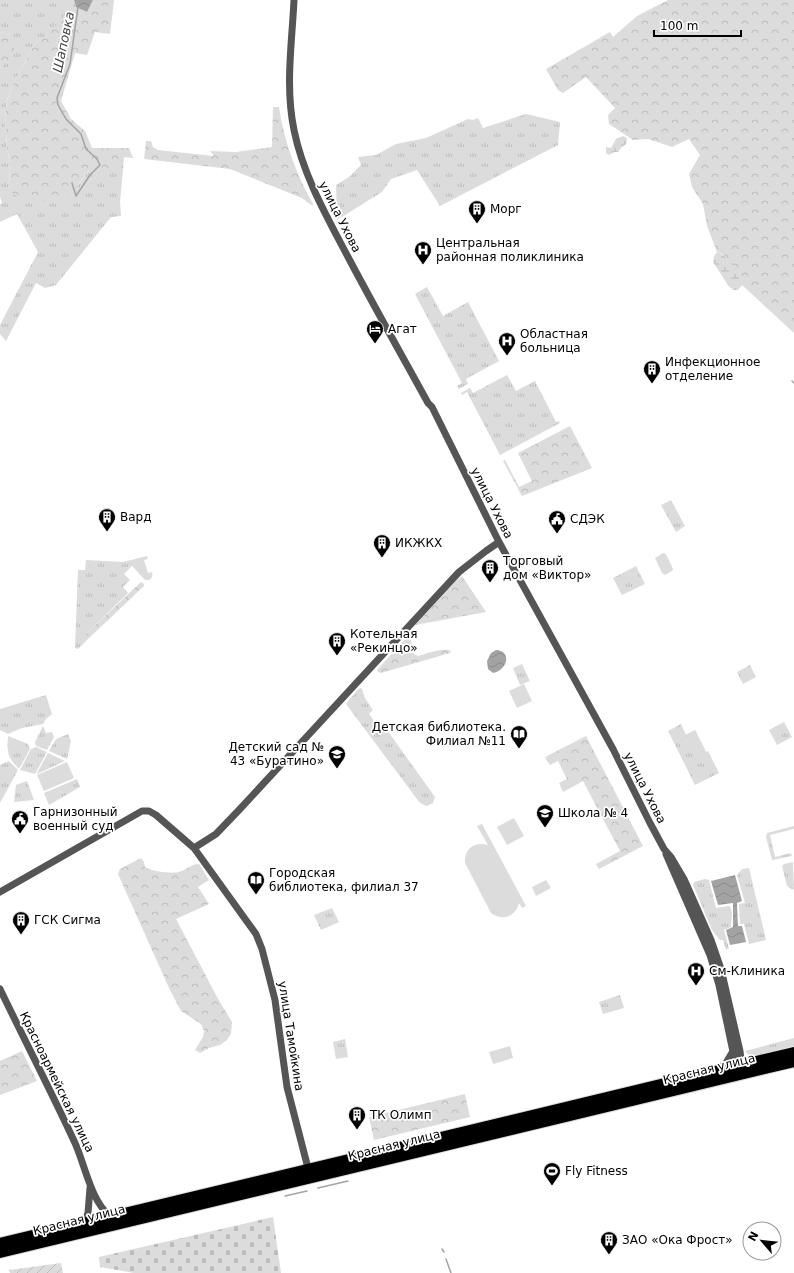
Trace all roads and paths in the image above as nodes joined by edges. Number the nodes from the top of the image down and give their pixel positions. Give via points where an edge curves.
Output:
1 (294, 0) edge
2 (499, 542) junction
3 (194, 848) junction
4 (0, 892) edge
5 (0, 989) edge
6 (737, 1051) junction
7 (794, 1052) edge
8 (759, 1060) junction
9 (794, 1062) edge
10 (740, 1068) junction
11 (712, 1072) junction
12 (309, 1174) junction
13 (90, 1186) junction
14 (110, 1216) junction
15 (84, 1223) junction
16 (0, 1243) edge
17 (0, 1253) edge

1 - 2 street, улица Ухова via 290,107 304,166 339,240 432,407
2 - 3 street via 459,572 216,834
2 - 6 street, улица Ухова via 664,849 684,879 716,953 723,976
3 - 4 street, улица Тамойкина via 156,815 145,811
3 - 12 street, улица Тамойкина via 242,913 256,934 262,949 275,1000 287,1087
5 - 13 street, Красноармейская улица via 74,1142
6 - 8 street
6 - 10 street, улица Ухова
6 - 11 street via 723,1066
7 - 8 highway, Красная улица
8 - 10 highway, Красная улица
9 - 10 highway, Красная улица
10 - 11 highway, Красная улица
10 - 12 highway, Красная улица
11 - 12 highway, Красная улица
12 - 14 highway, Красная улица
12 - 17 highway, Красная улица
13 - 14 street
13 - 15 street via 90,1206
14 - 15 highway, Красная улица
15 - 16 highway, Красная улица

